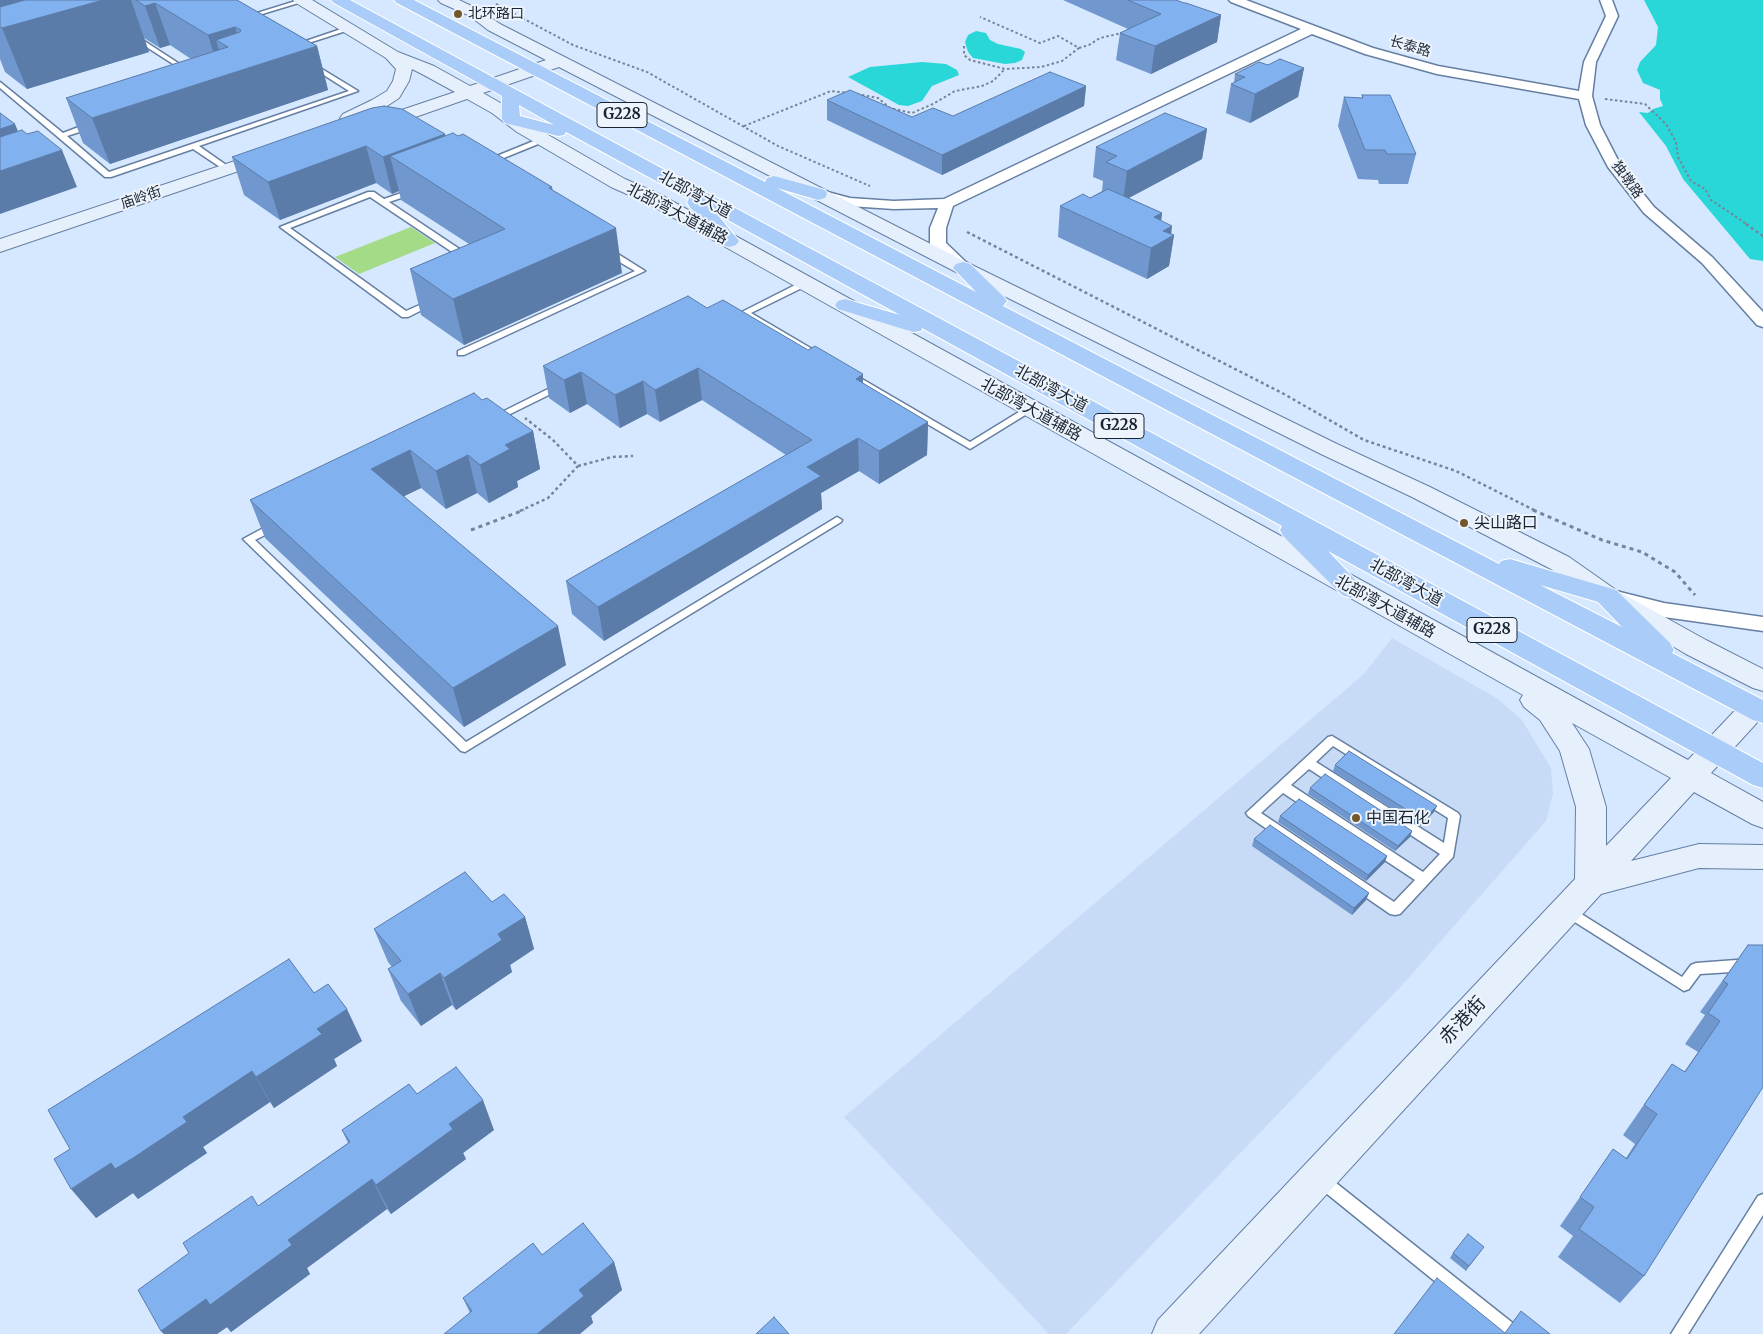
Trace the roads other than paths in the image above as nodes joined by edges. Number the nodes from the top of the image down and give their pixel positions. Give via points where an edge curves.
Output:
1 (302, 0) edge
2 (328, 0) edge
3 (339, 0) edge
4 (402, 0) edge
5 (446, 0) edge
6 (1235, 0) edge
7 (1606, 0) edge
8 (245, 25) edge
9 (343, 27) junction
10 (1310, 30) junction
11 (130, 34) dead end
12 (543, 52) junction
13 (292, 53) edge
14 (392, 55) junction
15 (300, 58) edge
16 (518, 60) junction
17 (560, 61) junction
18 (535, 70) junction
19 (476, 75) junction
20 (195, 76) edge
21 (451, 83) junction
22 (0, 84) edge
23 (493, 84) junction
24 (468, 93) junction
25 (510, 94) junction
26 (1584, 96) junction
27 (511, 119) junction
28 (98, 123) edge
29 (343, 126) junction
30 (365, 128) junction
31 (61, 136) junction
32 (544, 140) junction
33 (595, 140) junction
34 (194, 146) junction
35 (283, 150) edge
36 (480, 165) edge
37 (226, 169) junction
38 (726, 170) junction
39 (418, 189) edge
40 (685, 189) junction
41 (818, 194) junction
42 (383, 202) junction
43 (946, 203) junction
44 (729, 241) junction
45 (0, 246) edge
46 (600, 246) edge
47 (478, 265) edge
48 (962, 268) junction
49 (805, 283) junction
50 (441, 299) edge
51 (845, 305) junction
52 (745, 313) junction
53 (1763, 322) edge
54 (1019, 323) junction
55 (721, 325) edge
56 (969, 344) junction
57 (461, 353) dead end
58 (828, 362) edge
59 (845, 372) edge
60 (574, 379) edge
61 (1030, 409) junction
62 (486, 422) edge
63 (1270, 508) junction
64 (837, 520) dead end
65 (283, 522) edge
66 (1448, 548) junction
67 (1351, 588) junction
68 (1606, 596) junction
69 (1763, 624) edge
70 (1677, 668) junction
71 (1506, 675) junction
72 (1761, 700) edge
73 (1715, 751) junction
74 (1308, 762) junction
75 (1763, 777) edge
76 (1690, 778) junction
77 (1282, 786) junction
78 (1763, 816) edge
79 (1449, 853) junction
80 (1763, 857) edge
81 (1424, 879) junction
82 (1592, 884) junction
83 (1567, 910) junction
84 (1763, 964) edge
85 (1318, 1177) junction
86 (1763, 1201) edge
87 (1172, 1334) edge
88 (1513, 1334) edge
89 (1679, 1334) edge

1 - 8 lane via 238,20
1 - 9 main road, 北部湾大道辅路
2 - 9 highway
3 - 19 highway, 北部湾大道 / G228
4 - 16 highway, G228
5 - 12 main road
6 - 10 street, 长泰路
7 - 26 street, 独墩路 via 1612,16 1590,62
9 - 13 lane via 285,48
9 - 14 main road, 北部湾大道辅路
10 - 26 street, 长泰路 via 1437,70
10 - 43 street
11 - 20 lane
12 - 16 main road
12 - 17 main road
14 - 21 main road, 北部湾大道辅路
14 - 29 main road via 404,69 393,94
15 - 34 lane via 355,91
16 - 18 highway, G228
16 - 19 main road
17 - 18 main road
17 - 41 main road
18 - 23 main road
18 - 38 highway, G228
19 - 21 main road
19 - 23 highway, 北部湾大道 / G228
21 - 24 main road, 北部湾大道辅路
21 - 29 main road
22 - 31 lane
23 - 24 main road
23 - 25 highway, 北部湾大道 / G228
24 - 27 main road, 北部湾大道辅路
24 - 30 main road
25 - 27 highway
25 - 33 highway, 北部湾大道 / G228
26 - 53 street, 独墩路 via 1593,125 1615,167 1644,203 1707,260
27 - 30 main road via 470,113 427,112
27 - 32 main road, 北部湾大道辅路
27 - 33 highway
28 - 31 lane
29 - 30 main road
31 - 34 lane via 108,176
32 - 36 lane
32 - 44 main road, 北部湾大道辅路
33 - 40 highway, 北部湾大道 / G228
34 - 37 lane
35 - 37 main road, 庙岭街
37 - 45 main road, 庙岭街
38 - 41 highway
38 - 54 highway, G228
39 - 42 lane
40 - 44 highway
40 - 56 highway, 北部湾大道 / G228
41 - 43 street via 849,202 876,204
41 - 48 main road
42 - 47 lane
42 - 50 lane via 371,194 284,227 405,314
43 - 48 street via 938,228 938,244
44 - 49 main road, 北部湾大道辅路
46 - 57 lane via 640,271
48 - 54 highway
48 - 68 main road via 1421,492 1560,563
49 - 51 main road, 北部湾大道辅路
49 - 52 lane
51 - 56 highway
51 - 61 main road, 北部湾大道辅路
52 - 55 lane
52 - 58 lane
54 - 66 highway, G228
56 - 63 highway, 北部湾大道 / G228
59 - 61 lane via 970,446
60 - 62 lane
61 - 67 main road, 北部湾大道辅路
63 - 67 highway
63 - 73 highway, 北部湾大道 / G228
64 - 65 lane via 465,748 248,539
66 - 68 highway
66 - 70 highway, G228
67 - 71 main road, 北部湾大道辅路
68 - 69 street via 1664,610
68 - 70 highway
68 - 72 main road via 1696,647
70 - 72 highway, G228
71 - 76 main road, 北部湾大道辅路
71 - 82 main road via 1550,713 1574,749 1592,807
72 - 73 main road, 赤港街
73 - 75 highway, 北部湾大道 / G228
73 - 76 main road, 赤港街
74 - 77 lane
74 - 79 lane
74 - 79 lane via 1332,740 1454,816
76 - 78 main road, 北部湾大道辅路
76 - 82 main road, 赤港街
77 - 81 lane
77 - 81 lane via 1252,813 1396,910
79 - 81 lane
80 - 82 main road via 1699,856
82 - 83 main road, 赤港街
83 - 84 lane via 1684,984 1696,969
83 - 85 main road, 赤港街
85 - 87 main road, 赤港街
85 - 88 lane
86 - 89 lane

